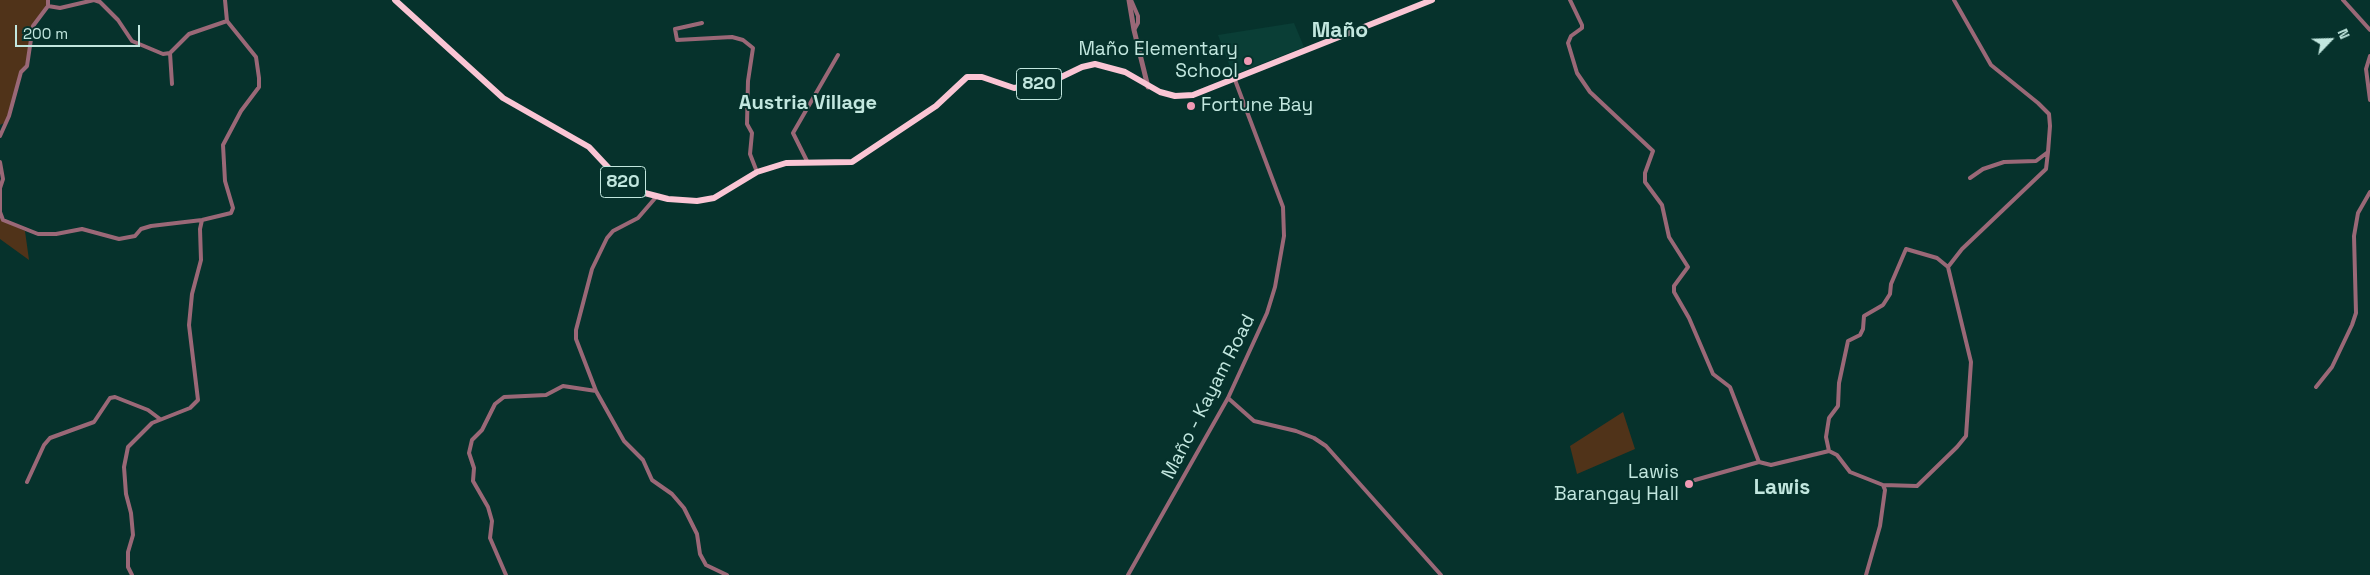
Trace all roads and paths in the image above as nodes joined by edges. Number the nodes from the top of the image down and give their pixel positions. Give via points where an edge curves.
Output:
1 (48, 0) edge
2 (225, 0) edge
3 (395, 0) edge
4 (1130, 0) edge
5 (1432, 0) edge
6 (1570, 0) edge
7 (1954, 0) edge
8 (2343, 0) edge
9 (48, 6) junction
10 (226, 21) junction
11 (702, 23) dead end
12 (2370, 30) edge
13 (170, 54) junction
14 (838, 55) dead end
15 (2370, 56) edge
16 (1235, 80) junction
17 (172, 84) dead end
18 (1148, 87) junction
19 (2370, 100) edge
20 (0, 136) edge
21 (2048, 152) junction
22 (0, 162) edge
23 (808, 162) junction
24 (757, 172) junction
25 (1970, 178) dead end
26 (0, 189) edge
27 (2370, 192) edge
28 (657, 196) junction
29 (202, 220) junction
30 (1948, 267) junction
31 (2316, 388) dead end
32 (596, 391) junction
33 (1228, 398) junction
34 (160, 419) junction
35 (1829, 452) junction
36 (1759, 462) junction
37 (1695, 480) dead end
38 (27, 482) dead end
39 (1883, 485) junction
40 (132, 575) edge
41 (506, 575) edge
42 (727, 575) edge
43 (1128, 575) edge
44 (1441, 575) edge
45 (1866, 575) edge

1 - 9 street
2 - 10 street
3 - 28 highway, 820 via 503,98 589,147 619,179 637,191
4 - 18 street
5 - 16 highway, 820
6 - 36 street via 1582,25 1568,43 1577,74 1590,92 1652,151 1645,182 1662,205 1668,238 1688,267 1674,286 1674,292 1713,374 1730,387
7 - 21 street via 1990,65 2049,114
8 - 12 street
9 - 13 street via 60,8 94,0 100,2 132,41
9 - 20 street via 33,26 28,66 21,72
10 - 13 street via 190,34
10 - 29 street via 256,57 259,88 241,111 223,145 224,172 233,208 231,213
11 - 24 street via 675,29 677,40 732,36 753,48 747,124 752,133 750,154
13 - 17 street
14 - 23 street via 793,133
15 - 19 street via 2366,69
16 - 18 highway, 820 via 1193,95 1175,96
16 - 33 street, Maño - Kayam Road via 1280,195 1284,222 1280,262 1267,313
18 - 23 highway, 820 via 1125,72 1095,64 1053,81 1021,88 982,77 967,78 936,106 858,159 839,164
21 - 25 street via 2033,162 2013,161 1992,166
21 - 30 street via 2046,168 1962,248
22 - 26 street via 3,179
23 - 24 highway, 820 via 786,163
24 - 28 highway, 820 via 714,198 680,201
26 - 29 street via 3,220 38,234 82,229 119,239 136,236 141,229 151,226
27 - 31 street via 2358,212 2354,236 2356,313 2332,367
28 - 32 street via 638,218 606,238 592,269 576,334
29 - 34 street via 201,260 192,294 189,325 198,400 190,408
30 - 35 street via 1937,258 1906,250 1890,294 1882,305 1864,316 1860,335 1848,341 1838,406 1829,418 1826,437
30 - 39 street via 1971,362 1966,436 1917,486
32 - 41 street via 562,386 546,394 504,397 495,404 482,430 472,440 469,453 474,468 473,481 488,507 492,521 490,538
32 - 42 street via 624,441 647,466 652,480 672,494 684,508 697,534 700,554 706,564
33 - 43 street, Maño - Kayam Road
33 - 44 street via 1254,421 1314,438 1326,446
34 - 38 street via 148,410 110,398 94,422 50,438
34 - 40 street via 132,441 124,467 133,536 128,552 128,567
35 - 36 street via 1771,465
35 - 39 street via 1837,455 1850,472
36 - 37 street
39 - 45 street via 1880,526

